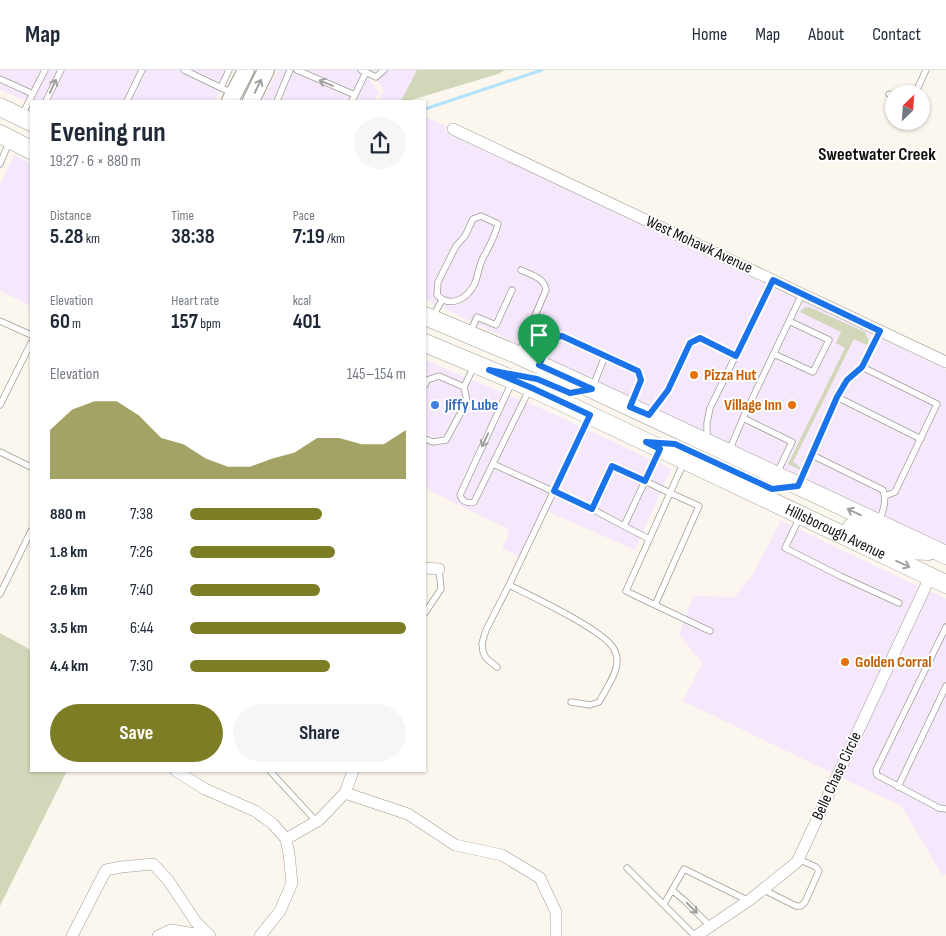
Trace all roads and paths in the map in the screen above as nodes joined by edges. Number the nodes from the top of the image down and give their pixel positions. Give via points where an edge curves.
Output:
1 (45, 70) edge
2 (61, 70) edge
3 (142, 70) edge
4 (184, 70) edge
5 (229, 70) edge
6 (246, 70) edge
7 (266, 70) edge
8 (290, 70) edge
9 (384, 70) edge
10 (926, 70) edge
11 (301, 71) edge
12 (364, 71) edge
13 (0, 79) edge
14 (918, 85) edge
15 (33, 94) junction
16 (228, 94) edge
17 (354, 98) edge
18 (31, 100) edge
19 (48, 100) edge
20 (128, 100) edge
21 (251, 100) edge
22 (276, 100) edge
23 (30, 105) edge
24 (0, 107) edge
25 (26, 120) edge
26 (453, 129) dead end
27 (5, 136) edge
28 (30, 149) edge
29 (0, 164) edge
30 (521, 270) dead end
31 (773, 280) junction
32 (512, 290) dead end
33 (802, 294) junction
34 (442, 300) junction
35 (428, 318) edge
36 (0, 321) edge
37 (789, 321) junction
38 (880, 331) junction
39 (30, 335) edge
40 (469, 335) junction
41 (426, 338) edge
42 (426, 343) edge
43 (30, 345) edge
44 (774, 354) junction
45 (518, 355) junction
46 (605, 356) junction
47 (736, 356) junction
48 (946, 362) edge
49 (539, 365) junction
50 (482, 367) junction
51 (862, 367) junction
52 (513, 380) junction
53 (426, 382) edge
54 (464, 387) junction
55 (530, 387) junction
56 (592, 389) junction
57 (837, 397) junction
58 (0, 405) edge
59 (630, 407) junction
60 (590, 415) junction
61 (649, 415) junction
62 (743, 418) junction
63 (678, 429) junction
64 (426, 439) edge
65 (920, 439) junction
66 (707, 443) junction
67 (653, 445) junction
68 (0, 452) edge
69 (728, 453) junction
70 (812, 455) junction
71 (685, 460) junction
72 (493, 464) junction
73 (30, 467) edge
74 (776, 475) junction
75 (645, 481) junction
76 (798, 486) junction
77 (554, 491) junction
78 (670, 493) junction
79 (885, 496) junction
80 (592, 509) junction
81 (801, 516) junction
82 (879, 524) junction
83 (624, 526) junction
84 (30, 533) edge
85 (649, 539) junction
86 (943, 553) edge
87 (426, 568) edge
88 (439, 569) joint
89 (938, 581) edge
90 (509, 585) junction
91 (0, 594) edge
92 (899, 603) dead end
93 (656, 605) junction
94 (426, 612) edge
95 (946, 627) edge
96 (710, 631) dead end
97 (498, 667) dead end
98 (946, 686) edge
99 (570, 702) dead end
100 (178, 772) edge
101 (271, 772) edge
102 (353, 772) edge
103 (898, 787) junction
104 (345, 793) junction
105 (946, 809) edge
106 (316, 821) junction
107 (286, 839) junction
108 (798, 858) junction
109 (627, 868) dead end
110 (763, 889) junction
111 (672, 890) junction
112 (749, 901) junction
113 (664, 904) junction
114 (703, 933) edge
115 (72, 936) edge
116 (158, 936) edge
117 (198, 936) edge
118 (210, 936) edge
119 (260, 936) edge
120 (556, 936) edge

1 - 15 lane
19 -> 2 lane
3 - 20 lane
4 - 16 lane
5 - 16 lane
6 - 16 main road
21 -> 7 main road
8 - 22 lane
9 - 12 lane via 376,77
10 - 14 lane
17 -> 11 lane
12 - 17 lane
13 - 15 lane
15 - 18 lane
23 - 25 lane
24 - 25 main road
26 - 31 street, West Mohawk Avenue
27 - 28 main road
27 - 29 lane
30 - 45 lane via 543,281 546,290
31 - 33 street, West Mohawk Avenue
31 - 47 lane
32 - 40 lane via 496,325 477,317
33 - 37 lane
33 - 38 street, West Mohawk Avenue
34 - 34 lane via 455,302 466,296 498,224 482,216 473,219 438,282 437,295
34 - 35 lane
35 - 40 main road, Hillsborough Avenue
36 - 39 lane
37 - 44 lane
37 - 44 lane via 829,340 813,372
38 - 48 street, West Mohawk Avenue
38 - 51 lane
40 - 45 main road, Hillsborough Avenue
41 - 45 main road via 434,333 478,350
42 - 50 main road, Hillsborough Avenue
43 - 58 lane
44 - 62 lane
45 - 49 main road, Hillsborough Avenue
46 - 49 lane via 562,336 552,338
46 - 56 lane
46 - 59 lane via 638,371 641,380
47 - 61 lane via 700,338 690,343 668,390
47 - 66 lane via 710,408
49 - 56 main road, Hillsborough Avenue
50 - 52 main road, Hillsborough Avenue
50 - 54 lane
50 - 56 main road via 537,379 570,393
51 - 57 lane via 847,380
51 - 65 lane via 937,404
52 - 55 main road, Hillsborough Avenue
52 -> 72 lane via 460,495 461,499 474,502
53 - 54 lane via 438,376
54 - 64 lane via 467,401 446,440
55 - 60 main road, Hillsborough Avenue
55 - 72 lane
56 - 59 main road, Hillsborough Avenue
57 - 65 lane
57 - 70 lane
59 - 61 main road, Hillsborough Avenue
60 - 63 main road via 601,404 643,424
60 - 67 main road, Hillsborough Avenue
60 - 77 lane
61 - 63 main road, Hillsborough Avenue
62 - 69 lane
62 - 74 lane via 792,442
63 - 66 main road, Hillsborough Avenue
65 - 79 lane via 895,492
66 - 69 main road, Hillsborough Avenue
67 - 71 main road, Hillsborough Avenue
67 - 75 lane
67 - 76 main road via 675,444 772,489
68 - 73 lane
69 - 74 main road, Hillsborough Avenue
70 - 76 lane
70 - 79 lane via 883,490
71 - 78 lane
71 - 81 main road, Hillsborough Avenue
72 - 77 lane
74 - 76 main road, Hillsborough Avenue
75 - 78 lane
75 - 80 lane via 612,466
75 - 83 lane
82 -> 76 main road, Hillsborough Avenue
77 - 80 lane
77 - 90 lane
78 - 85 lane
78 - 93 lane via 699,506
79 - 82 lane
80 - 83 lane
81 - 86 main road via 823,513 902,550
81 -> 89 main road, Hillsborough Avenue
81 - 92 lane via 785,548
82 - 86 main road, Hillsborough Avenue
83 - 85 lane
84 - 91 lane
85 - 93 lane via 626,591
87 - 88 street
88 - 94 lane via 441,589
89 - 108 street, Belle Chase Circle
90 - 97 lane via 482,643 486,658
90 - 99 lane via 604,637 614,649 616,670 599,702 590,705
93 - 96 lane
95 - 103 lane via 876,770 877,776
98 - 103 lane
100 - 107 street via 204,789 255,811
101 - 106 lane
102 - 104 street
103 - 105 lane
104 - 106 street
104 - 120 street via 408,814 454,845 502,854 540,878 556,912
106 - 107 street
107 - 119 street via 292,883 280,911
108 - 110 street, Belle Chase Circle
108 - 110 lane via 819,871 801,906
109 - 113 lane
110 - 112 street, Belle Chase Circle
111 - 112 lane via 684,869
111 - 113 lane
111 -> 114 lane via 685,901
112 - 114 street, Belle Chase Circle
113 - 114 lane
115 - 118 street via 106,870 153,864
116 - 117 street via 171,930

